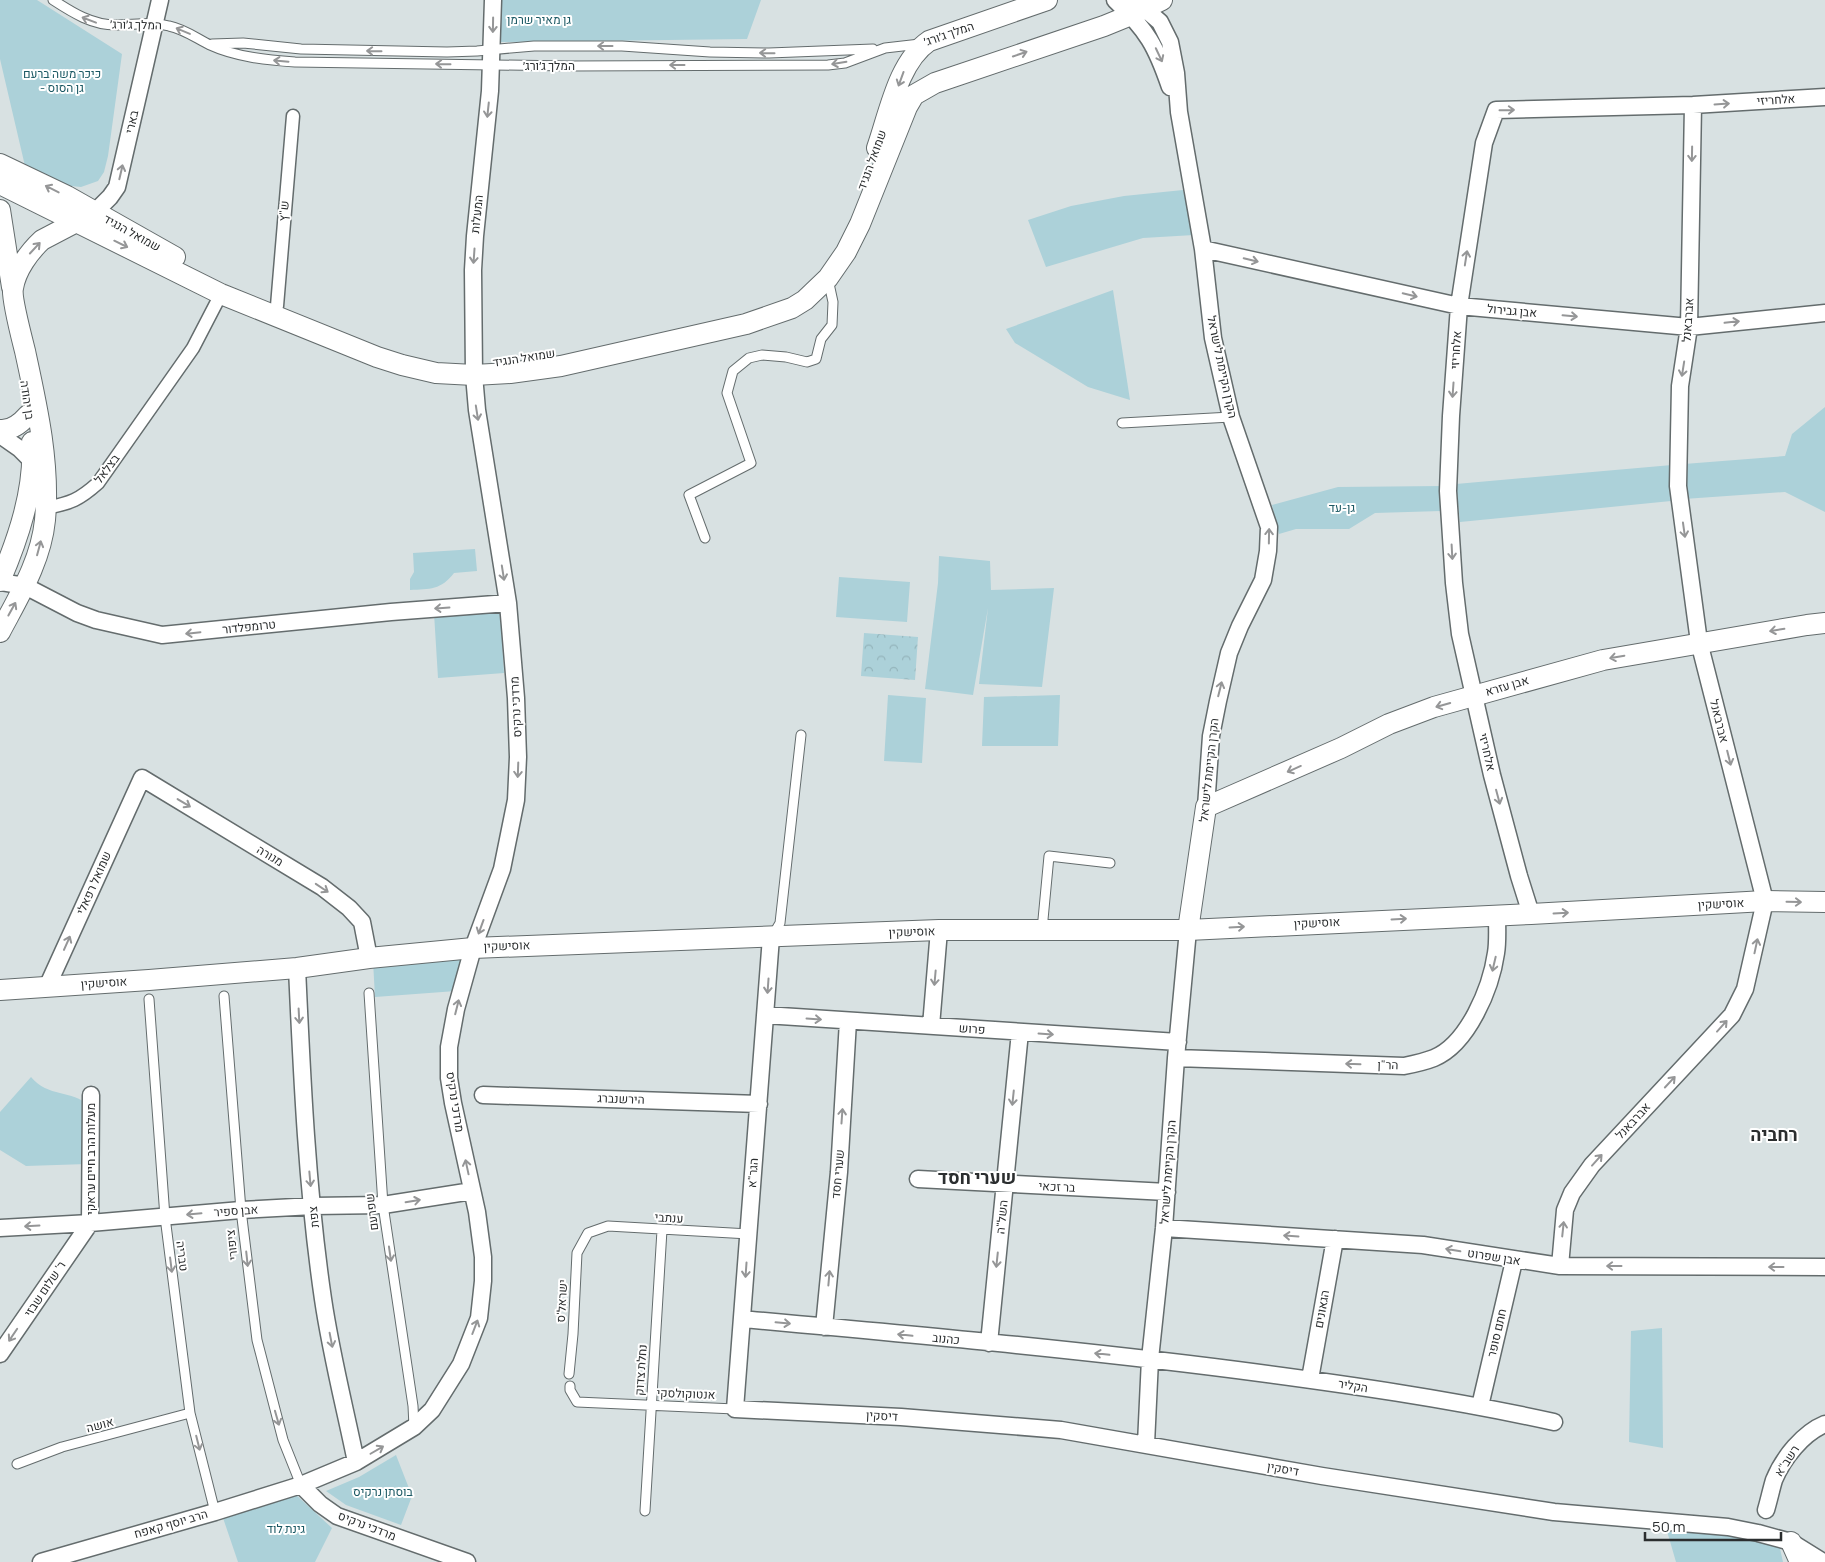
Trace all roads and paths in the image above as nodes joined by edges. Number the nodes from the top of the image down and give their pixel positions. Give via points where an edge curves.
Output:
1 (53, 0) edge
2 (160, 0) edge
3 (493, 0) edge
4 (1047, 0) edge
5 (1115, 0) edge
6 (1142, 6) edge
7 (154, 24) junction
8 (929, 41) junction
9 (210, 45) junction
10 (886, 48) junction
11 (492, 58) junction
12 (1825, 97) edge
13 (1693, 105) junction
14 (292, 116) dead end
15 (0, 164) edge
16 (0, 184) edge
17 (0, 210) edge
18 (95, 212) junction
19 (77, 223) junction
20 (1203, 249) junction
21 (828, 278) junction
22 (12, 290) junction
23 (220, 294) junction
24 (276, 306) junction
25 (1459, 306) junction
26 (1825, 313) edge
27 (1690, 326) junction
28 (473, 370) junction
29 (28, 415) junction
30 (1231, 417) junction
31 (1122, 423) dead end
32 (0, 430) edge
33 (0, 434) edge
34 (32, 460) junction
35 (45, 477) junction
36 (46, 508) junction
37 (706, 538) dead end
38 (0, 582) edge
39 (25, 586) junction
40 (508, 603) junction
41 (1825, 623) edge
42 (0, 632) edge
43 (1700, 642) junction
44 (1474, 696) junction
45 (801, 735) dead end
46 (142, 778) joint
47 (1206, 807) junction
48 (1110, 863) dead end
49 (1765, 901) junction
50 (1825, 902) edge
51 (1531, 914) junction
52 (1497, 915) junction
53 (939, 930) junction
54 (1042, 930) junction
55 (1188, 930) junction
56 (771, 938) junction
57 (473, 948) junction
58 (369, 958) junction
59 (297, 968) junction
60 (47, 987) junction
61 (0, 990) edge
62 (370, 992) dead end
63 (224, 996) dead end
64 (149, 999) dead end
65 (765, 1015) junction
66 (848, 1021) junction
67 (931, 1026) junction
68 (1020, 1032) junction
69 (1177, 1050) junction
70 (91, 1095) dead end
71 (482, 1095) dead end
72 (758, 1104) junction
73 (918, 1180) dead end
74 (1005, 1184) junction
75 (472, 1191) junction
76 (1167, 1192) junction
77 (383, 1205) junction
78 (312, 1206) junction
79 (241, 1210) junction
80 (165, 1217) junction
81 (90, 1223) junction
82 (0, 1228) edge
83 (1164, 1228) junction
84 (662, 1230) junction
85 (588, 1233) joint
86 (749, 1234) junction
87 (1335, 1239) junction
88 (1514, 1261) junction
89 (1560, 1266) junction
90 (1825, 1267) edge
91 (742, 1319) junction
92 (824, 1327) junction
93 (989, 1343) junction
94 (0, 1354) edge
95 (1150, 1359) junction
96 (569, 1374) dead end
97 (1310, 1380) junction
98 (570, 1386) dead end
99 (651, 1405) junction
100 (1480, 1406) junction
101 (735, 1408) junction
102 (190, 1414) junction
103 (1554, 1422) dead end
104 (1825, 1424) edge
105 (414, 1426) junction
106 (1146, 1444) junction
107 (356, 1462) junction
108 (17, 1464) dead end
109 (301, 1485) junction
110 (1766, 1510) dead end
111 (645, 1511) dead end
112 (215, 1512) junction
113 (1791, 1542) junction
114 (41, 1562) edge
115 (467, 1562) edge
116 (1800, 1562) edge
117 (1823, 1562) edge

7 -> 1 lane, המלך ג׳ורג׳ via 100,24
2 - 7 street, בארי
3 -> 11 street, המעלות
4 - 8 street, המלך ג׳ורג׳
5 - 6 street, הקרן הקיימת לישראל
6 - 20 street, הקרן הקיימת לישראל via 1144,29 1157,52 1179,112
21 -> 6 street, שמואל הנגיד via 854,237 914,95 943,80 1104,26
9 -> 7 lane, המלך ג׳ורג׳ via 183,30
18 -> 7 street, בארי via 117,187
8 - 10 lane, המלך ג׳ורג׳
8 -> 28 street, שמואל הנגיד via 914,54 904,71 842,234 823,265 787,297 715,319
11 -> 9 lane via 447,52 243,43
11 -> 9 lane, המלך ג׳ורג׳ via 287,61
10 -> 11 lane via 798,53 534,46
10 -> 11 lane, המלך ג׳ורג׳ via 845,63 828,64
11 -> 28 street, המעלות via 474,244
13 -> 12 street, אלחריזי
25 -> 13 street, אלחריזי via 1484,143 1496,110
13 -> 27 street, אברבאנל
14 - 24 street, ש"ץ
18 -> 15 street, שמואל הנגיד
16 - 19 street, שמואל הנגיד
17 - 22 street, בן יהודה
18 - 19 street
18 - 24 street, שמואל הנגיד via 202,271
22 -> 19 street via 21,266 36,245
19 -> 23 street, שמואל הנגיד
20 -> 25 street, אבן גבירול
20 - 30 street, הקרן הקיימת לישראל via 1213,338
21 - 28 street, שמואל הנגיד via 792,308 746,324 510,374
21 - 37 lane via 833,302 832,325 821,339 816,359 807,362 762,355 749,358 732,371 727,394 751,463 689,495
22 - 29 street, בן יהודה
22 - 35 street, בן יהודה via 37,406
23 - 28 street, שמואל הנגיד via 402,365 436,373
23 - 36 street, בצלאל via 193,348 98,483 83,497
24 - 28 street, שמואל הנגיד via 383,348
25 -> 27 street, אבן גבירול
25 -> 44 street, אלחריזי via 1448,491 1460,634
27 -> 26 street, אבן גבירול
27 -> 43 street, אברבאנל via 1680,386 1678,486
28 -> 40 street, מרדכי נרקיס
29 - 32 street via 10,429
29 - 34 street, בן יהודה
30 - 31 lane
47 -> 30 street, הקרן הקיימת לישראל via 1211,736 1227,663 1240,626 1263,580 1268,551 1269,527
33 - 34 street
34 - 35 street
34 - 38 street, בן יהודה via 24,510 13,551
35 - 36 street, בן יהודה
39 -> 36 street via 36,562
38 - 39 street, טרומפלדור
40 -> 39 street, טרומפלדור via 162,635 96,620
42 -> 39 street
40 -> 57 street, מרדכי נרקיס via 516,698 516,800 502,869
41 -> 43 street, אבן עזרא
43 -> 44 street, אבן עזרא via 1603,660
43 -> 49 street, אברבאנל
44 -> 47 street, אבן עזרא via 1389,724
44 -> 51 street, אלחריזי via 1492,775
45 - 56 lane via 780,923
46 -> 58 street, מנורה via 322,887 349,908 362,922
60 -> 46 street, שמואל רפאלי
47 - 55 street, הקרן הקיימת לישראל
48 - 54 lane via 1049,856
49 -> 50 street, אוסישקין
51 -> 49 street, אוסישקין
89 -> 49 street, אברבאנל via 1565,1210 1572,1193 1592,1165 1732,1015 1745,990
51 - 52 street, אוסישקין
55 -> 52 street, אוסישקין
52 -> 69 street, הר"ן via 1496,952 1481,1003 1465,1031 1436,1058 1404,1066
53 - 54 street, אוסישקין
53 - 56 street, אוסישקין
53 -> 67 street
54 - 55 street, אוסישקין
55 - 69 street, הקרן הקיימת לישראל
56 - 57 street, אוסישקין
56 -> 65 street, הגר"א
57 - 58 street, אוסישקין
75 -> 57 street, מרדכי נרקיס via 449,1078 449,1047
58 - 59 street, אוסישקין
59 - 60 street, אוסישקין
59 -> 78 street, צפת
60 - 61 street, אוסישקין
62 - 77 lane, שפרעם
63 - 79 lane, ציפורי
64 - 80 lane, טבריה
65 -> 66 street, פרוש
65 - 72 street, הגר"א
66 - 67 street, פרוש
92 -> 66 street, שערי חסד via 839,1172
67 - 68 street, פרוש
68 -> 69 street, פרוש
68 -> 74 street, השל"ה
69 - 76 street, הקרן הקיימת לישראל
70 - 81 street, מעלות הרב חיים עראקי
71 - 72 street, הירשנברג
72 - 86 street, הגר"א
73 - 74 street, בר זכאי
74 - 76 street, בר זכאי
74 -> 93 street, השל"ה
77 -> 75 street, אבן ספיר
105 -> 75 street, מרדכי נרקיס via 432,1410 445,1392 461,1364 479,1318 483,1257
76 - 83 street, הקרן הקיימת לישראל
77 - 78 street, אבן ספיר
77 -> 105 lane, שפרעם
78 - 79 street, אבן ספיר
78 -> 107 street, צפת via 324,1301
79 -> 80 street, אבן ספיר
79 -> 109 lane, ציפורי via 257,1340 283,1440
80 - 81 street, אבן ספיר
80 -> 102 lane, טבריה
81 -> 82 street, אבן ספיר
81 -> 94 street, ר' שלום שבזי
87 -> 83 street, אבן שפרוט
83 - 95 street, הקרן הקיימת לישראל
84 - 85 lane, ענתבי via 608,1226
84 - 86 lane, ענתבי
84 - 99 lane, נחלת צדוק
85 - 96 lane, ישראל'ס via 577,1253
86 -> 91 street, הגר"א
88 -> 87 street, אבן שפרוט via 1423,1245
87 - 97 street, הגאונים
88 - 89 street, אבן שפרוט
88 - 100 street, חתם סופר
90 -> 89 street, אבן שפרוט
91 -> 92 street, כהנוב
91 - 101 street, הגר"א
93 -> 92 street, כהנוב
95 -> 93 street, כהנוב
95 - 97 street, הקליר
95 - 106 street, הקרן הקיימת לישראל
97 - 100 street, הקליר
98 - 99 lane, אנטוקולסקי via 577,1402
99 - 101 lane, אנטוקולסקי
99 - 111 lane, נחלת צדוק
100 - 103 street, הקליר
101 - 106 street, דיסקין via 1060,1430
102 - 108 lane, אושה via 62,1447
102 -> 112 lane, טבריה
104 - 110 street, רשב"א via 1812,1429 1794,1447 1775,1479
107 -> 105 street, מרדכי נרקיס
106 - 113 street, דיסקין via 1322,1476 1535,1509 1728,1527
107 - 109 street, מרדכי נרקיס
109 - 112 street, הרב יוסף קאפח
109 - 115 street, מרדכי נרקיס via 337,1516
112 - 114 street, הרב יוסף קאפח
113 - 116 street
113 - 117 street, דיסקין

